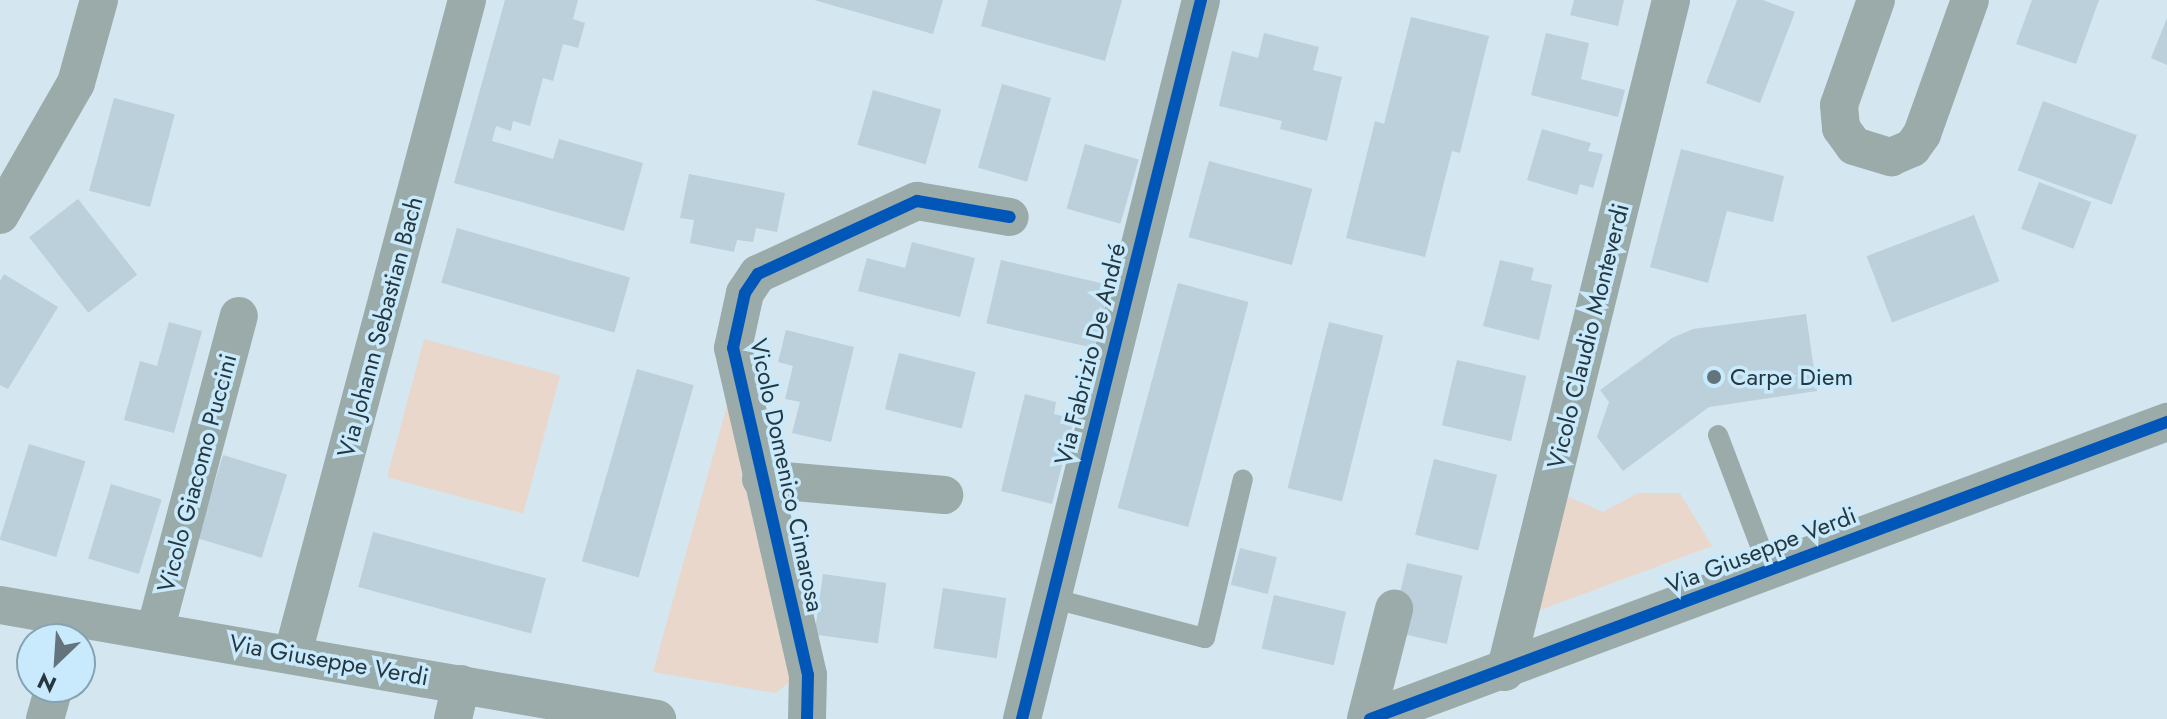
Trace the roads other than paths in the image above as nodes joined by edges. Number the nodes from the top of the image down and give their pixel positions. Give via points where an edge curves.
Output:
1 (99, 0) edge
2 (467, 0) edge
3 (1201, 0) edge
4 (1671, 0) edge
5 (1876, 0) edge
6 (1970, 0) edge
7 (0, 215) edge
8 (1010, 217) dead end
9 (239, 316) dead end
10 (2167, 422) edge
11 (1718, 435) dead end
12 (761, 479) junction
13 (1243, 479) dead end
14 (944, 495) dead end
15 (1769, 569) junction
16 (1051, 598) junction
17 (0, 605) edge
18 (1394, 609) dead end
19 (56, 623) edge
20 (96, 629) edge
21 (155, 631) junction
22 (293, 653) junction
23 (1505, 672) junction
24 (457, 702) edge
25 (657, 719) edge
26 (807, 719) edge
27 (1022, 719) edge
28 (1368, 719) edge

1 - 7 street via 76,83
2 - 22 street, Via Johann Sebastian Bach
3 - 16 street, Via Fabrizio De André
4 - 23 street, Vicolo Claudio Monteverdi
5 - 6 street via 1839,105 1841,128 1854,146 1891,157 1912,148 1922,134
8 - 12 street, Vicolo Domenico Cimarosa via 917,201 758,274 745,293 733,348
9 - 21 street, Vicolo Giacomo Puccini
10 - 15 street, Via Giuseppe Verdi
11 - 15 lane
12 - 14 street
12 - 26 street, Vicolo Domenico Cimarosa via 808,675
13 - 16 lane via 1205,638
15 - 23 street, Via Giuseppe Verdi
16 - 27 street, Via Fabrizio De André
17 - 19 street, Via Giuseppe Verdi
18 - 28 street
20 - 21 street, Via Giuseppe Verdi
21 - 22 street, Via Giuseppe Verdi
22 - 24 street, Via Giuseppe Verdi
23 - 28 street, Via Giuseppe Verdi
24 - 25 street, Via Giuseppe Verdi

